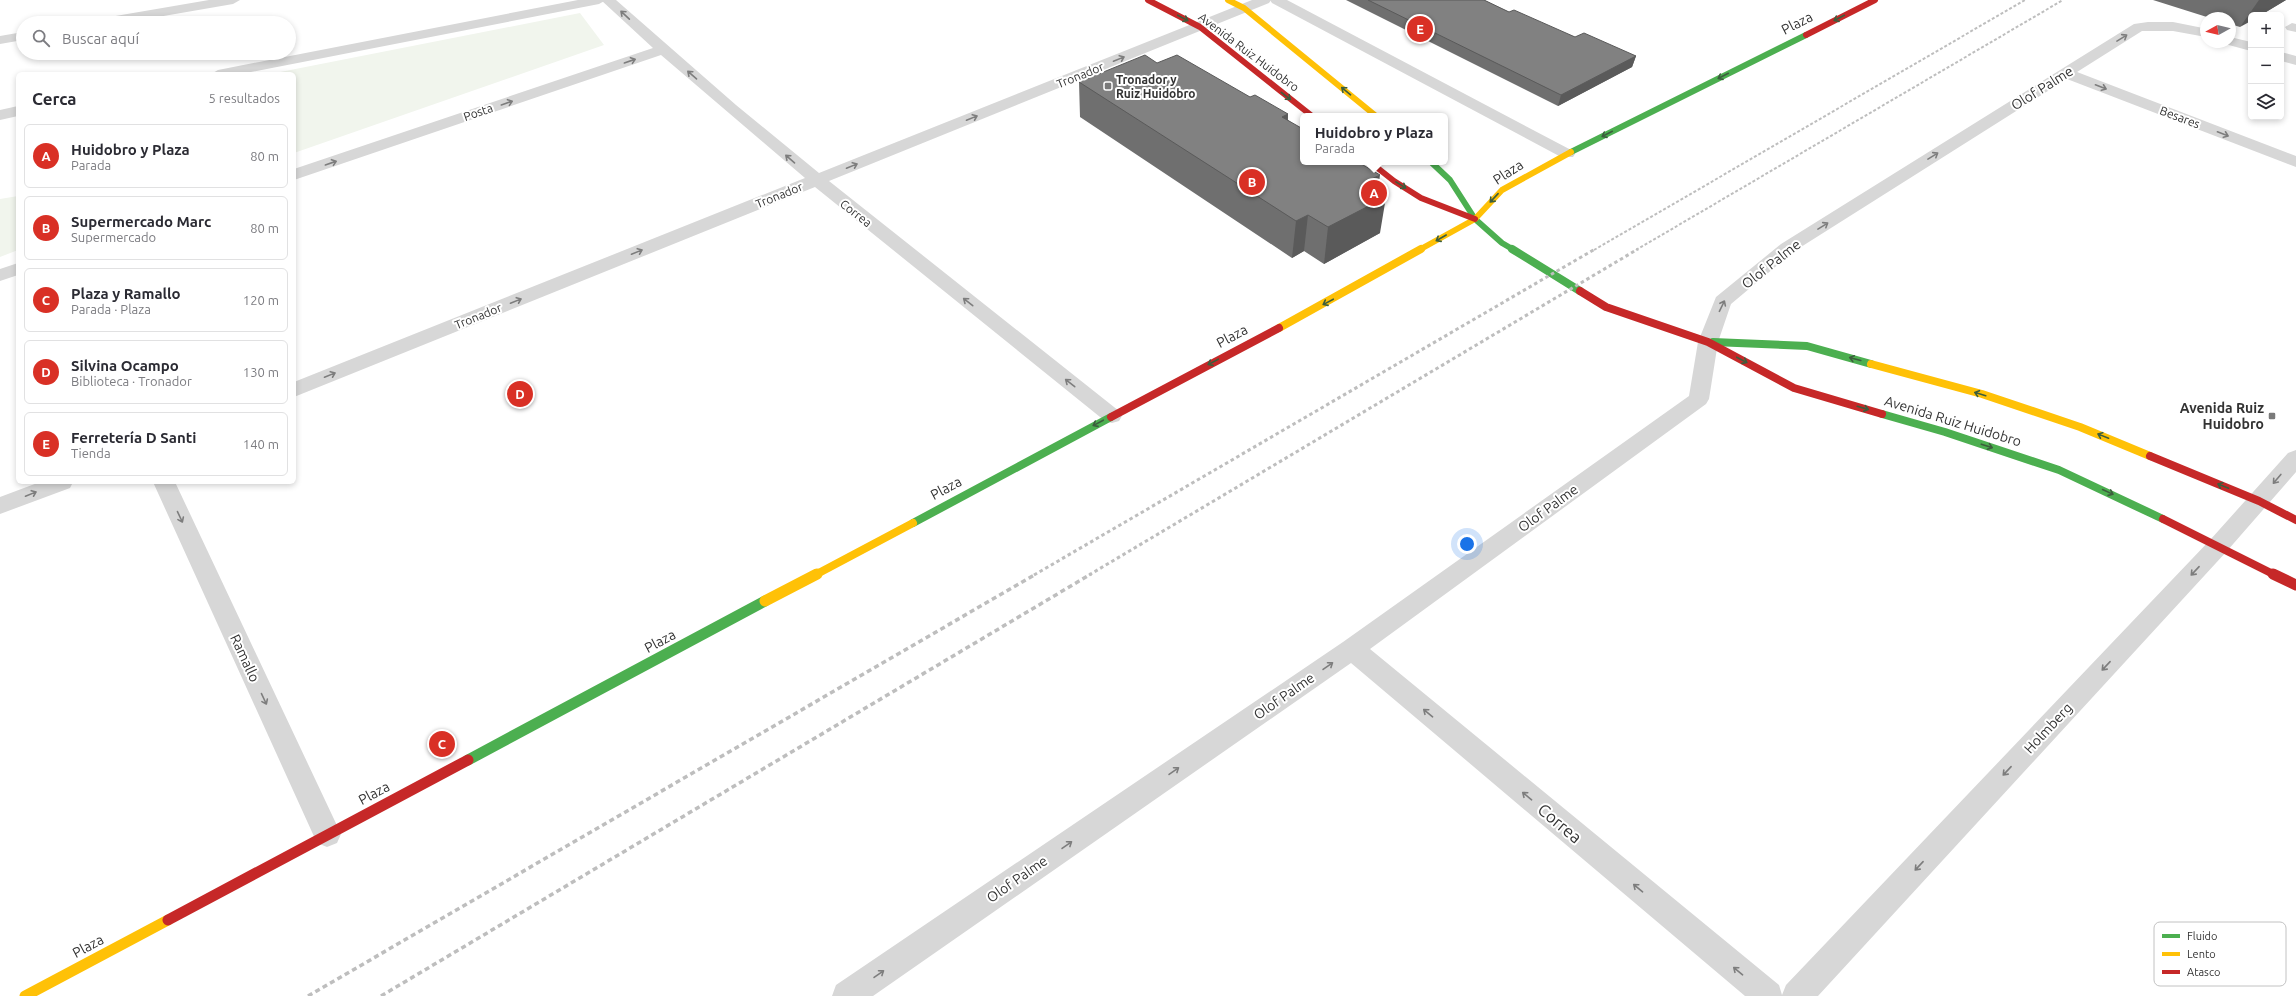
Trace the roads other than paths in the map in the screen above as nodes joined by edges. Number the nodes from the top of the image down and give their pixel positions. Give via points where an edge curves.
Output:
1 (233, 0) edge
2 (599, 0) edge
3 (608, 0) edge
4 (1148, 0) edge
5 (1228, 0) edge
6 (1264, 0) edge
7 (1277, 0) edge
8 (1874, 0) edge
9 (1244, 8) junction
10 (139, 16) edge
11 (1200, 27) junction
12 (2200, 31) edge
13 (16, 37) edge
14 (0, 40) edge
15 (2236, 43) edge
16 (2248, 46) edge
17 (662, 50) junction
18 (2284, 57) edge
19 (296, 59) edge
20 (290, 60) edge
21 (2296, 61) edge
22 (228, 72) edge
23 (2065, 73) junction
24 (16, 112) edge
25 (1308, 113) edge
26 (1372, 113) edge
27 (0, 115) edge
28 (1567, 154) junction
29 (2296, 162) edge
30 (1374, 165) edge
31 (1434, 165) edge
32 (296, 174) edge
33 (816, 181) junction
34 (1475, 219) junction
35 (16, 270) edge
36 (0, 275) edge
37 (1708, 342) junction
38 (296, 389) edge
39 (1112, 416) junction
40 (2296, 458) edge
41 (57, 484) edge
42 (165, 484) edge
43 (2259, 501) junction
44 (0, 506) edge
45 (2296, 520) edge
46 (2219, 545) junction
47 (2296, 585) edge
48 (1352, 649) junction
49 (327, 834) junction
50 (25, 996) edge
51 (847, 996) edge
52 (1768, 996) edge
53 (1798, 996) edge

1 - 10 street
2 - 19 street
17 -> 3 street, Correa
4 -> 11 main road, Avenida Ruiz Huidobro
5 - 9 main road
6 - 9 street, Tronador
7 - 28 street
8 -> 28 main road, Plaza
9 - 11 street, Tronador
26 -> 9 main road
11 -> 25 main road, Avenida Ruiz Huidobro
33 -> 11 street, Tronador
23 -> 12 street, Olof Palme via 2139,27 2158,25 2185,27
13 - 14 street
15 - 16 street
32 -> 17 street, Posta
33 -> 17 street, Correa
18 - 21 street
20 - 22 street
23 -> 29 street, Besares
37 -> 23 street, Olof Palme via 1723,301 1787,248
24 - 27 street
28 -> 34 main road, Plaza via 1502,190
30 -> 34 main road, Avenida Ruiz Huidobro via 1421,198
31 - 34 main road, Avenida Ruiz Huidobro via 1450,180
38 -> 33 street, Tronador
39 -> 33 street, Correa
34 - 37 main road, Avenida Ruiz Huidobro via 1502,243 1530,262 1606,307
34 -> 39 main road, Plaza via 1346,292
35 - 36 street
43 -> 37 main road, Avenida Ruiz Huidobro via 2080,427 1982,394 1807,346
37 -> 46 main road, Avenida Ruiz Huidobro via 1794,388 1945,432 2059,470
37 - 48 street, Olof Palme via 1699,398
39 -> 49 main road, Plaza
40 -> 43 street, Holmberg
44 -> 41 street
42 -> 49 street, Ramallo
43 - 45 main road, Avenida Ruiz Huidobro
43 - 46 street, Holmberg
46 - 47 main road, Avenida Ruiz Huidobro
46 -> 53 street, Holmberg
51 -> 48 street, Olof Palme
52 -> 48 street, Correa
49 - 50 main road, Plaza

